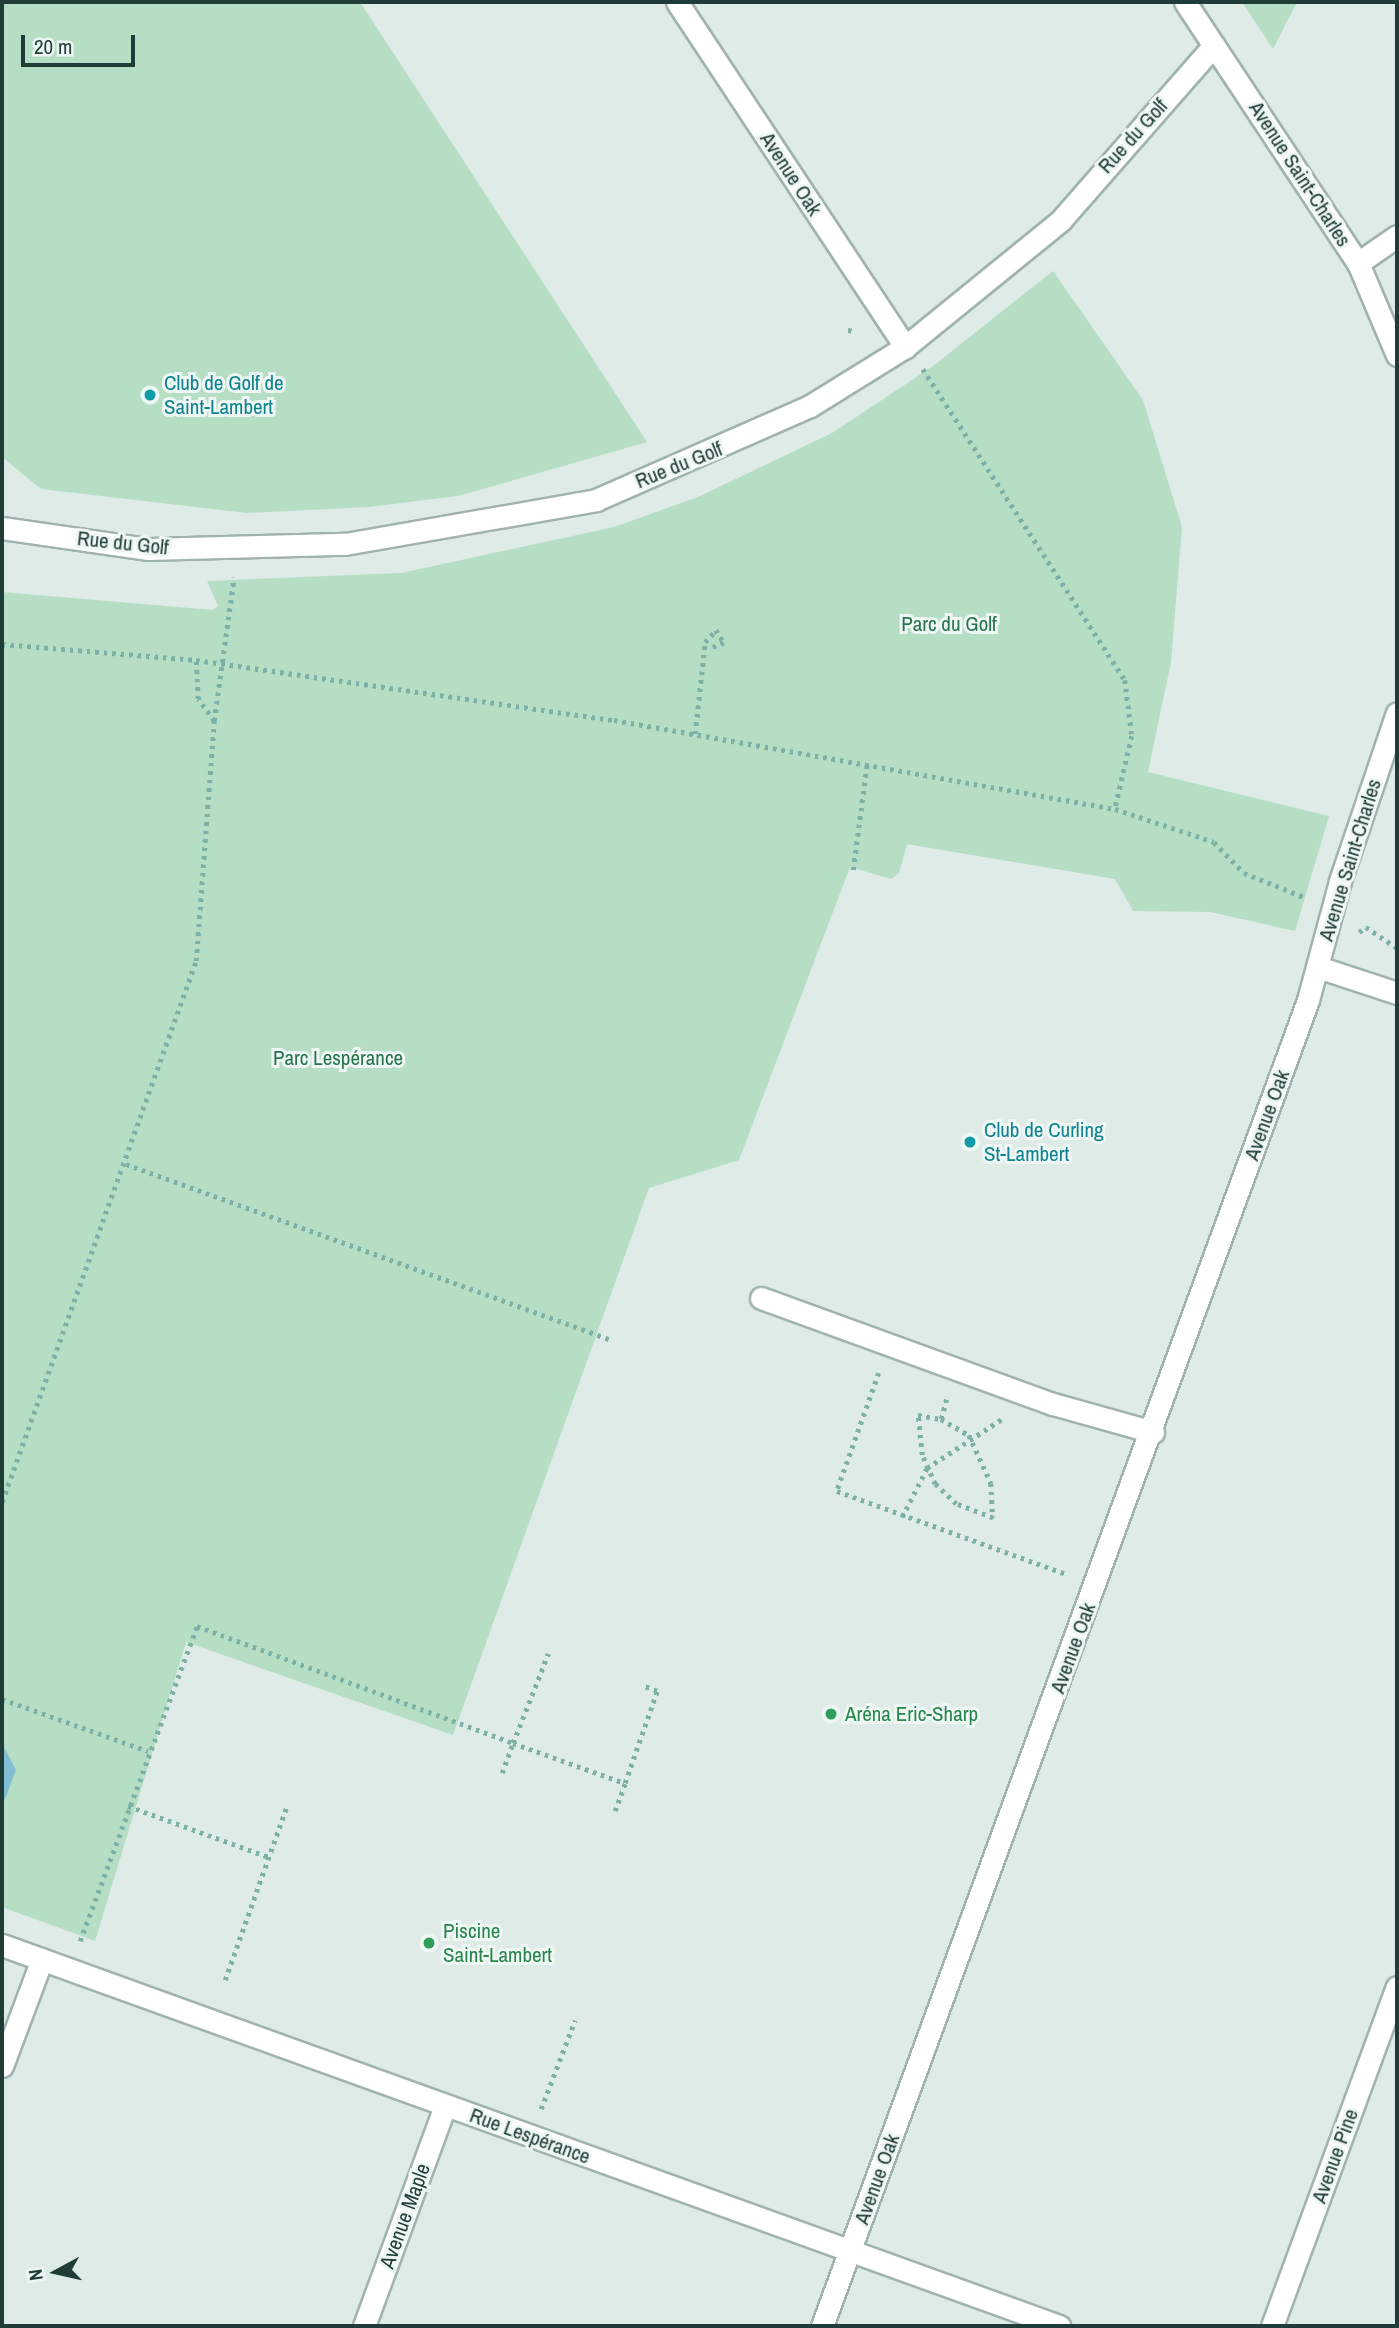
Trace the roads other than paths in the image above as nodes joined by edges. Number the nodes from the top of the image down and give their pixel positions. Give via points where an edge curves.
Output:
1 (677, 2) edge
2 (1185, 2) edge
3 (1214, 45) junction
4 (1397, 236) edge
5 (1358, 263) junction
6 (905, 347) junction
7 (1397, 355) edge
8 (2, 528) edge
9 (1397, 713) edge
10 (1318, 967) junction
11 (1397, 993) edge
12 (761, 1298) dead end
13 (1153, 1432) junction
14 (2, 1945) edge
15 (41, 1959) junction
16 (1397, 1987) edge
17 (2, 2066) edge
18 (445, 2106) junction
19 (850, 2251) junction
20 (364, 2326) edge
21 (822, 2326) edge
22 (1059, 2326) edge
23 (1272, 2326) edge

1 - 6 street, Avenue Oak
2 - 3 street, Avenue Saint-Charles
3 - 5 street, Avenue Saint-Charles
3 - 6 street, Rue du Golf via 1060,220
4 - 5 street
5 - 7 street, Avenue Saint-Charles
6 - 8 street, Rue du Golf via 810,406 736,442 556,511 345,544 209,550 148,549
9 - 10 street, Avenue Saint-Charles
10 - 11 street
10 - 13 street, Avenue Oak
12 - 13 street via 1053,1404
13 - 19 street, Avenue Oak
14 - 15 street, Rue Lespérance
15 - 17 street
15 - 18 street, Rue Lespérance
16 - 23 street, Avenue Pine
18 - 19 street, Rue Lespérance
18 - 20 street, Avenue Maple
19 - 21 street, Avenue Oak
19 - 22 street, Rue Lespérance

